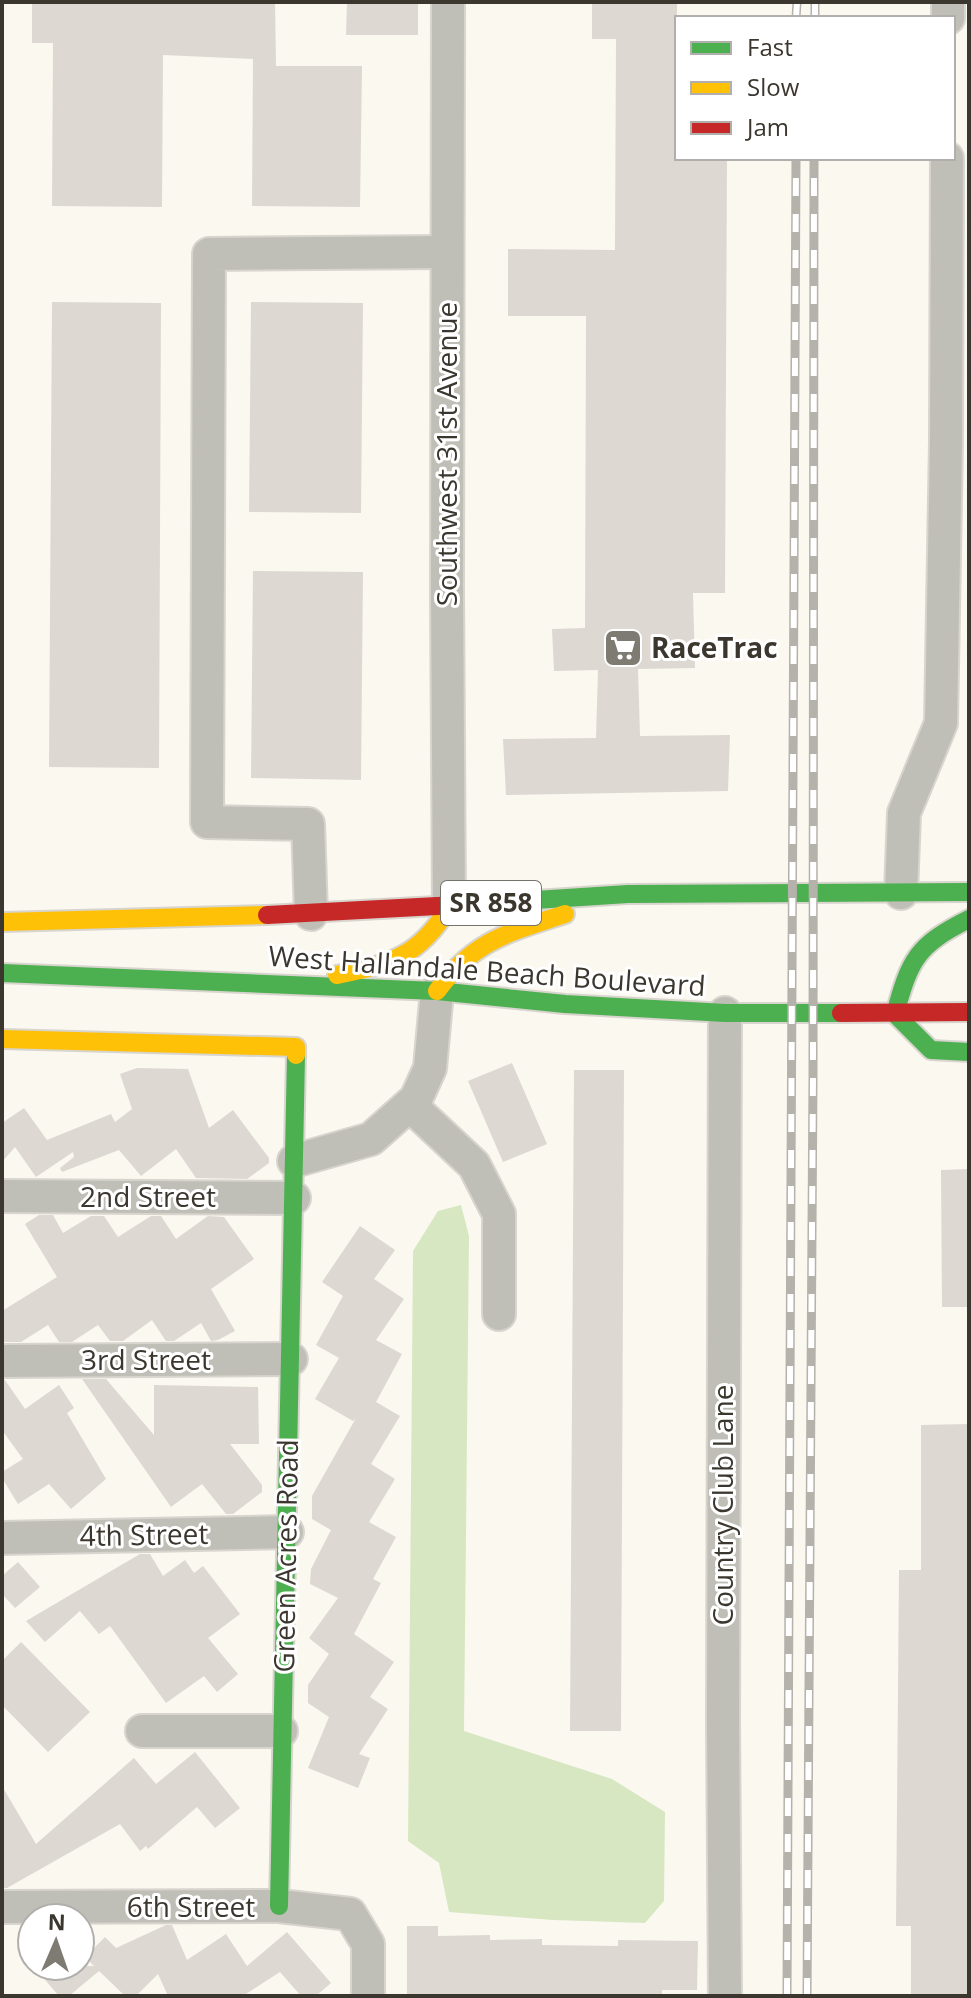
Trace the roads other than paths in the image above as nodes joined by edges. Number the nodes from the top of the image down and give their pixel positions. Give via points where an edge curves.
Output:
1 (448, 2) edge
2 (947, 160) edge
3 (446, 252) junction
4 (969, 892) edge
5 (901, 893) junction
6 (628, 894) junction
7 (449, 907) junction
8 (311, 914) junction
9 (969, 919) edge
10 (2, 922) edge
11 (2, 973) edge
12 (287, 986) junction
13 (437, 991) junction
14 (969, 1012) edge
15 (725, 1013) junction
16 (895, 1014) junction
17 (2, 1039) edge
18 (969, 1052) edge
19 (410, 1105) junction
20 (294, 1161) junction
21 (2, 1196) edge
22 (294, 1198) junction
23 (499, 1314) dead end
24 (291, 1359) junction
25 (2, 1361) edge
26 (287, 1532) junction
27 (2, 1538) edge
28 (142, 1731) dead end
29 (281, 1731) junction
30 (279, 1906) junction
31 (4, 1908) edge
32 (368, 1996) edge
33 (725, 1996) edge

1 - 3 street, Southwest 31st Avenue
2 - 5 street via 941,723 904,813
3 - 7 street, Southwest 31st Avenue
3 - 8 street via 209,254 207,822 308,824
4 - 5 main road, West Hallandale Beach Boulevard / SR 858
5 - 6 main road, West Hallandale Beach Boulevard / SR 858
6 - 7 main road, West Hallandale Beach Boulevard / SR 858
6 - 13 main road via 510,932 458,963
7 - 8 main road, West Hallandale Beach Boulevard / SR 858
7 - 12 main road via 431,936 401,956 372,968
8 - 10 main road, West Hallandale Beach Boulevard / SR 858
9 - 16 main road via 922,947 908,966
11 - 12 main road, West Hallandale Beach Boulevard
12 - 13 main road, West Hallandale Beach Boulevard
13 - 15 main road, West Hallandale Beach Boulevard
13 - 19 street via 430,1068
14 - 16 main road, West Hallandale Beach Boulevard
15 - 16 main road, West Hallandale Beach Boulevard
15 - 33 street, Country Club Lane
16 - 18 main road via 931,1050
17 - 20 main road, Green Acres Road via 296,1047
19 - 20 street via 371,1139
19 - 23 street via 474,1165 499,1214
20 - 22 main road, Green Acres Road
21 - 22 street, 2nd Street
22 - 24 main road, Green Acres Road
24 - 25 street, 3rd Street
24 - 26 main road, Green Acres Road
26 - 27 street, 4th Street
26 - 29 main road, Green Acres Road
28 - 29 street
29 - 30 main road, Green Acres Road
30 - 31 street, 6th Street
30 - 32 street via 350,1914 368,1944

